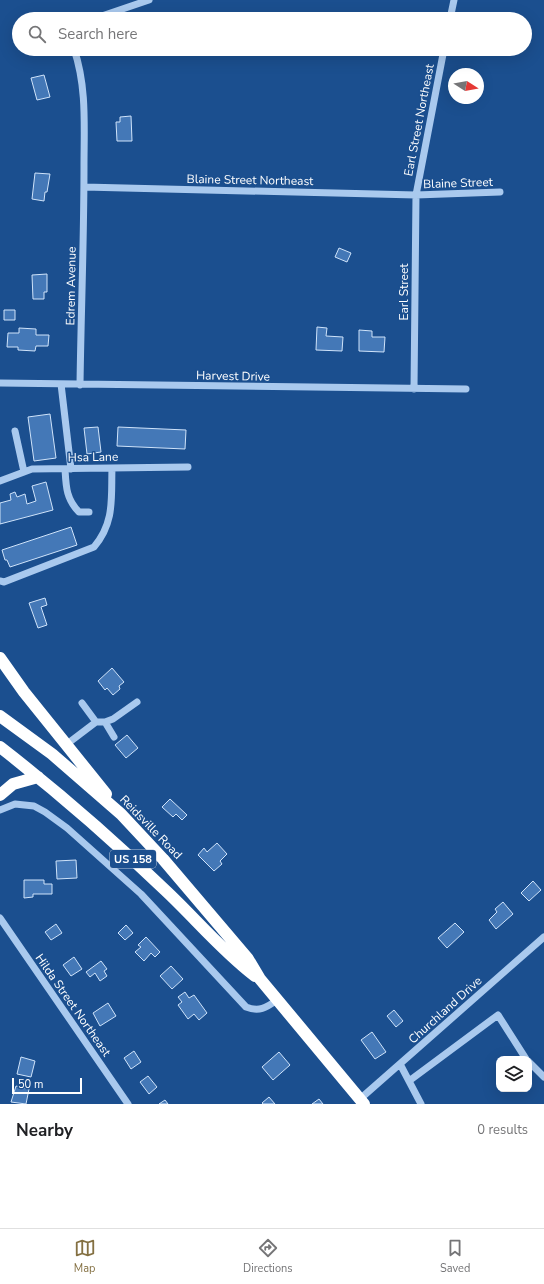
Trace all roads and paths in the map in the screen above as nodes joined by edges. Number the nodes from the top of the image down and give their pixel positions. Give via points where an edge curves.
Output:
1 (149, 0) edge
2 (454, 0) edge
3 (114, 12) edge
4 (451, 12) edge
5 (76, 56) edge
6 (443, 56) edge
7 (84, 187) junction
8 (500, 192) dead end
9 (416, 195) junction
10 (0, 383) edge
11 (61, 384) junction
12 (80, 385) junction
13 (414, 389) junction
14 (466, 389) dead end
15 (15, 431) dead end
16 (188, 467) dead end
17 (112, 468) junction
18 (68, 469) junction
19 (24, 472) junction
20 (0, 481) edge
21 (89, 512) dead end
22 (0, 581) edge
23 (0, 658) edge
24 (137, 702) dead end
25 (82, 703) dead end
26 (0, 716) edge
27 (96, 722) junction
28 (105, 722) junction
29 (114, 737) dead end
30 (67, 744) junction
31 (0, 747) edge
32 (38, 777) junction
33 (0, 795) edge
34 (0, 810) edge
35 (121, 814) junction
36 (0, 918) edge
37 (544, 937) edge
38 (260, 979) junction
39 (277, 1000) junction
40 (524, 1056) edge
41 (400, 1064) junction
42 (532, 1065) edge
43 (544, 1077) edge
44 (409, 1081) junction
45 (362, 1102) edge
46 (128, 1104) edge
47 (421, 1104) edge

1 - 3 street
2 - 4 street
5 - 7 street, Edrem Avenue via 84,94
6 - 9 street, Earl Street Northeast
7 - 9 street, Blaine Street Northeast
7 - 12 street, Edrem Avenue
8 - 9 street, Blaine Street
9 - 13 street, Earl Street
10 - 11 street, Harvest Drive
11 - 12 street, Harvest Drive
11 - 18 street
12 - 13 street, Harvest Drive
13 - 14 street, Harvest Drive
15 - 19 street
16 - 17 street, Hsa Lane
17 - 18 street, Hsa Lane
17 - 22 street via 111,514 104,535 94,547 4,582
18 - 19 street, Hsa Lane via 32,469
18 - 21 street via 66,494 79,512
19 - 20 street, Hsa Lane
23 - 30 highway
24 - 28 street
25 - 27 street
26 - 35 highway, Reidsville Road / US 158 via 52,754
27 - 28 street
27 - 30 street
28 - 29 street
30 - 35 highway
31 - 32 highway, Reidsville Road / US 158
32 - 33 highway via 13,784
32 - 38 highway, Reidsville Road / US 158 via 109,837 241,965
34 - 39 street via 22,804 34,806 51,815 142,894 246,1007 262,1009
35 - 38 highway, Reidsville Road / US 158 via 248,959
36 - 46 street, Hilda Street Northeast
37 - 41 street, Churchland Drive
38 - 39 highway, Reidsville Road / US 158
39 - 45 highway, Reidsville Road / US 158
40 - 44 street via 498,1014
41 - 44 street
41 - 45 street, Churchland Drive
42 - 43 street
44 - 47 street

